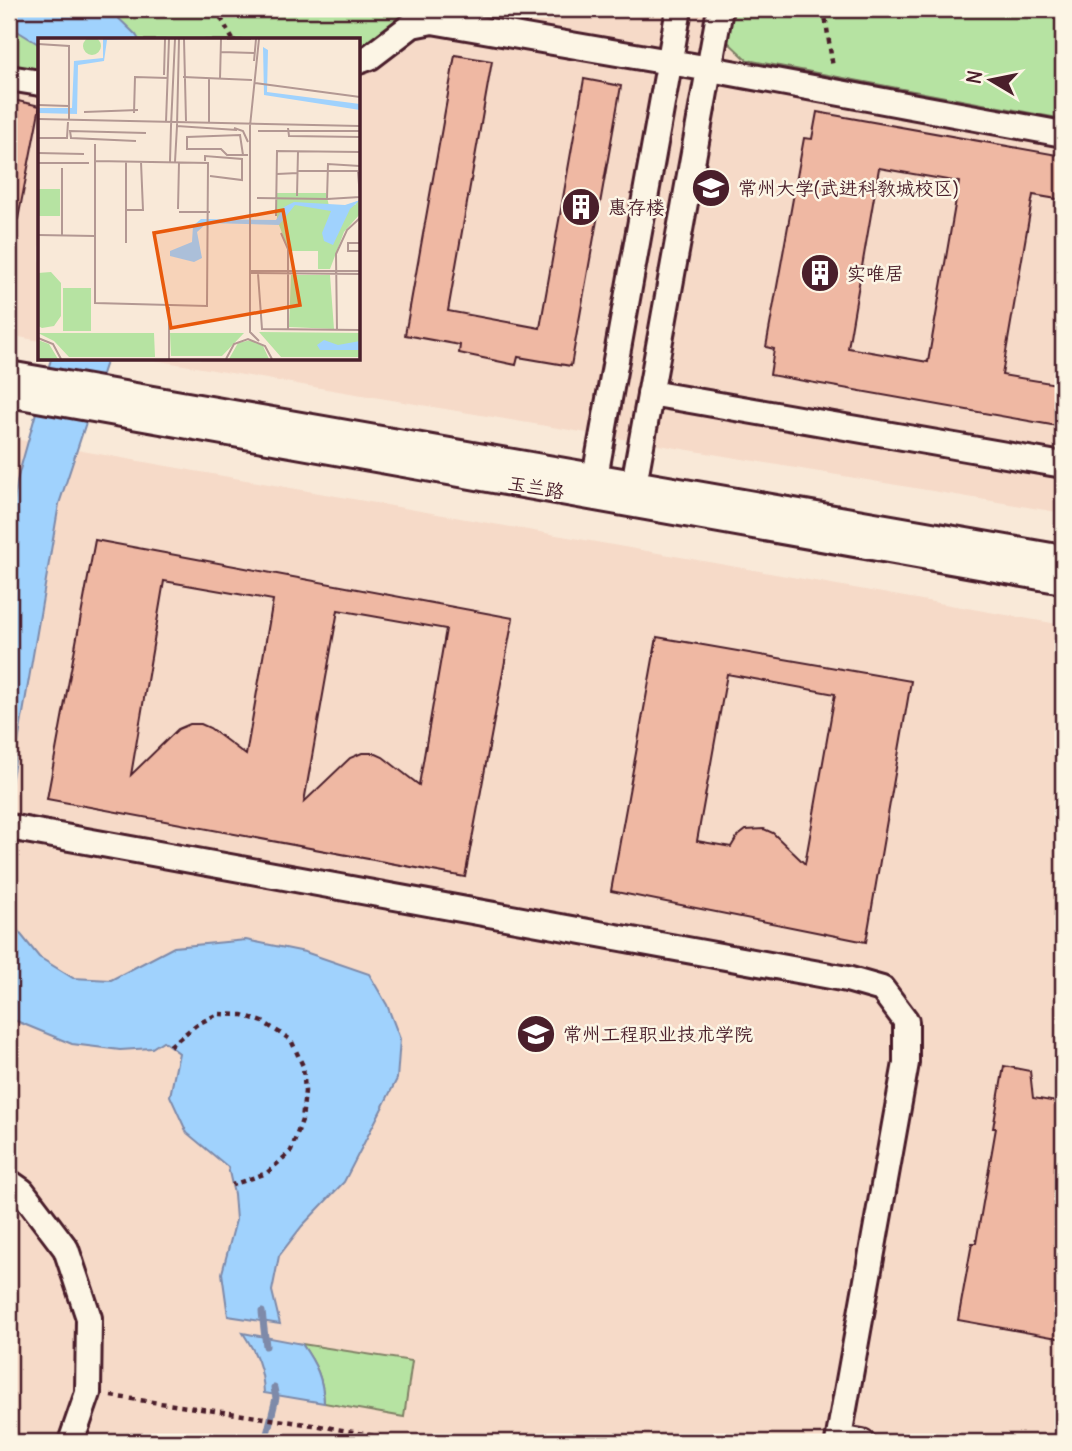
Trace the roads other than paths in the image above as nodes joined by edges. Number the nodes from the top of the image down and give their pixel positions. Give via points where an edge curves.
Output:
1 (679, 9) edge
2 (720, 9) edge
3 (360, 61) edge
4 (670, 62) junction
5 (709, 69) junction
6 (9, 78) edge
7 (38, 83) edge
8 (1063, 134) edge
9 (9, 374) edge
10 (24, 390) edge
11 (650, 393) junction
12 (109, 402) junction
13 (1063, 464) edge
14 (595, 477) junction
15 (634, 484) junction
16 (608, 500) junction
17 (1063, 558) edge
18 (1063, 581) edge
19 (9, 827) edge
20 (9, 1182) edge
21 (846, 1441) edge
22 (71, 1442) edge

1 - 4 street
2 - 5 street
3 - 4 street via 412,25 432,21
4 - 5 street
4 - 14 street
5 - 8 street
5 - 11 street
6 - 7 street
9 - 10 street, 玉兰路
10 - 12 street, 玉兰路
11 - 13 street
11 - 15 street
12 - 14 street, 玉兰路
12 - 16 street, 玉兰路
14 - 15 street, 玉兰路
14 - 16 street
15 - 16 street
15 - 17 street, 玉兰路
16 - 18 street, 玉兰路
19 - 21 street via 882,989 906,1021 906,1063
20 - 22 street via 22,1191 66,1249 89,1318 88,1392

